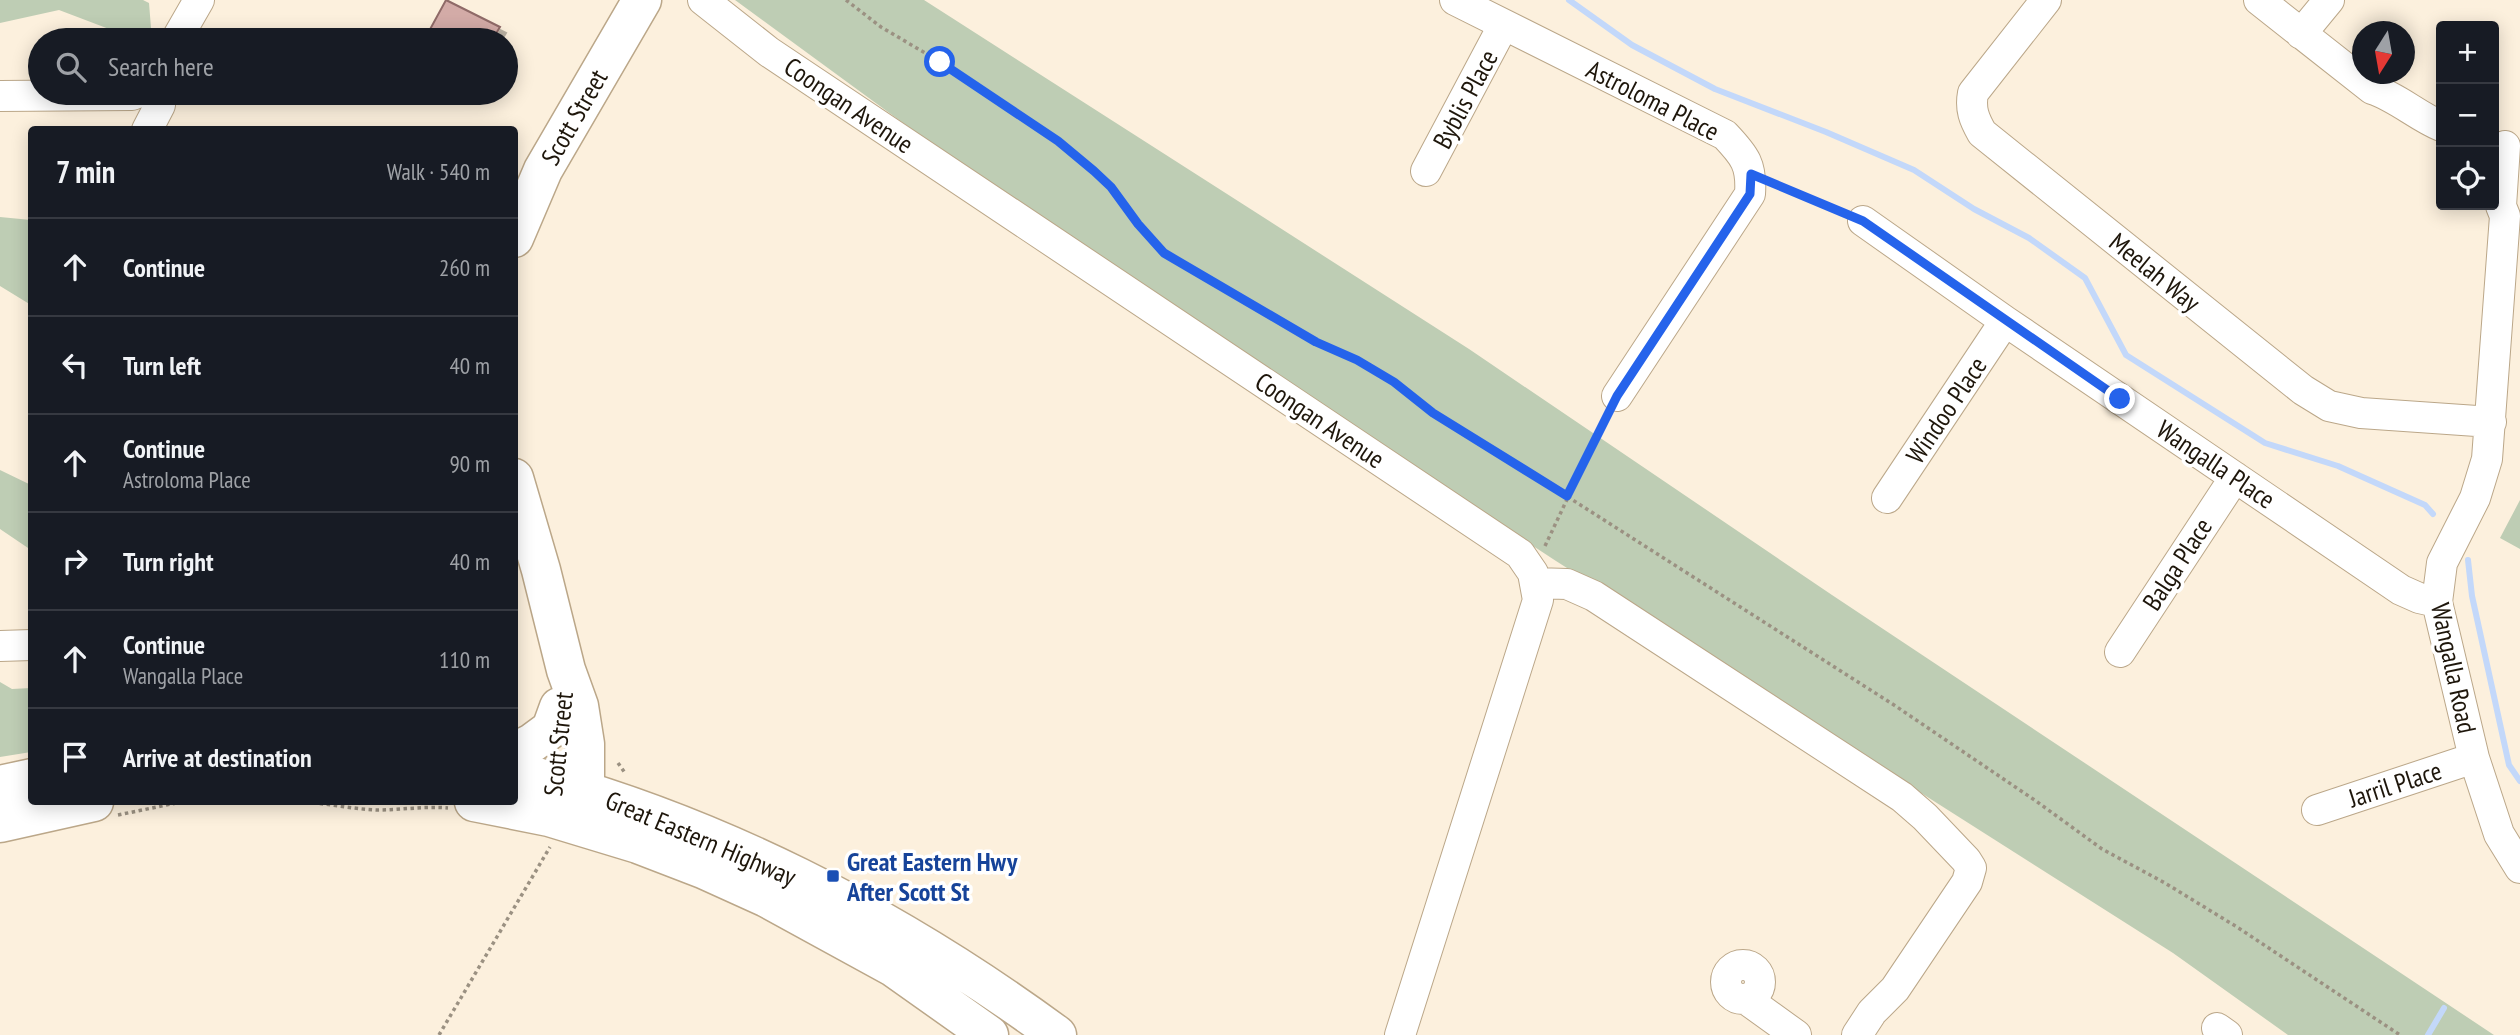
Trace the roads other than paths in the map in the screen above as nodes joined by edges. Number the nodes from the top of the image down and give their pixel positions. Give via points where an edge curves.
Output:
1 (199, 0) edge
2 (642, 0) edge
3 (703, 0) edge
4 (1455, 0) edge
5 (2046, 0) edge
6 (2259, 0) edge
7 (2329, 0) edge
8 (1503, 26) junction
9 (183, 28) edge
10 (2301, 34) junction
11 (2372, 89) junction
12 (0, 96) edge
13 (28, 96) edge
14 (160, 105) edge
15 (2436, 124) edge
16 (149, 126) edge
17 (2436, 142) edge
18 (2509, 153) edge
19 (1426, 171) dead end
20 (1863, 221) road end
21 (518, 229) edge
22 (2005, 321) junction
23 (1617, 396) road end
24 (2491, 422) junction
25 (2235, 477) junction
26 (518, 492) edge
27 (1887, 498) dead end
28 (1534, 578) junction
29 (2437, 601) junction
30 (28, 645) edge
31 (0, 646) edge
32 (2120, 652) dead end
33 (566, 670) junction
34 (559, 707) junction
35 (518, 750) edge
36 (2474, 758) junction
37 (518, 774) edge
38 (28, 779) edge
39 (0, 785) edge
40 (81, 805) edge
41 (463, 805) edge
42 (2317, 810) dead end
43 (564, 812) junction
44 (0, 823) edge
45 (2520, 868) edge
46 (1746, 999) dead end
47 (989, 1035) edge
48 (1057, 1035) edge
49 (1400, 1035) edge
50 (1796, 1035) edge
51 (1857, 1035) edge

1 - 9 street
2 - 21 main road, Scott Street via 543,170
3 - 28 street, Coongan Avenue via 769,52 1520,554
4 - 8 street, Astroloma Place
5 - 24 street, Meelah Way via 1973,93 1973,119 1982,133 2303,390 2329,406 2361,413
6 - 10 street
7 - 10 street
8 - 19 street, Byblis Place
8 - 23 street, Astroloma Place via 1725,135 1744,155 1751,174 1750,194
10 - 11 street
11 - 15 street
11 - 17 street via 2382,108
12 - 13 street
14 - 16 street
18 - 24 street, Wangalla Road via 2501,206 2505,216
20 - 22 street, Wangalla Place
22 - 25 street, Wangalla Place
22 - 27 street, Windoo Place
24 - 29 street, Wangalla Road via 2487,459 2475,498 2442,563
25 - 29 street, Wangalla Place via 2401,590
25 - 32 street, Balga Place
26 - 33 main road, Scott Street
28 - 49 street via 1538,600
28 - 51 street via 1567,584 1594,596 1902,797 1966,860 1971,868 1967,882 1895,989
29 - 36 street, Wangalla Road
30 - 31 street
33 - 34 main road, Scott Street
33 - 43 main road, Scott Street via 579,706 585,744
34 - 35 main road via 551,729
34 - 43 main road, Scott Street
36 - 42 street, Jarril Place
36 - 45 street, Wangalla Road via 2499,834
37 - 43 main road, Great Eastern Highway
38 - 39 main road
40 - 44 main road
41 - 43 main road, Great Eastern Highway
43 - 47 main road, Great Eastern Highway via 767,898 893,967
43 - 48 main road, Great Eastern Highway via 654,813 740,848 882,922
46 - 50 street

